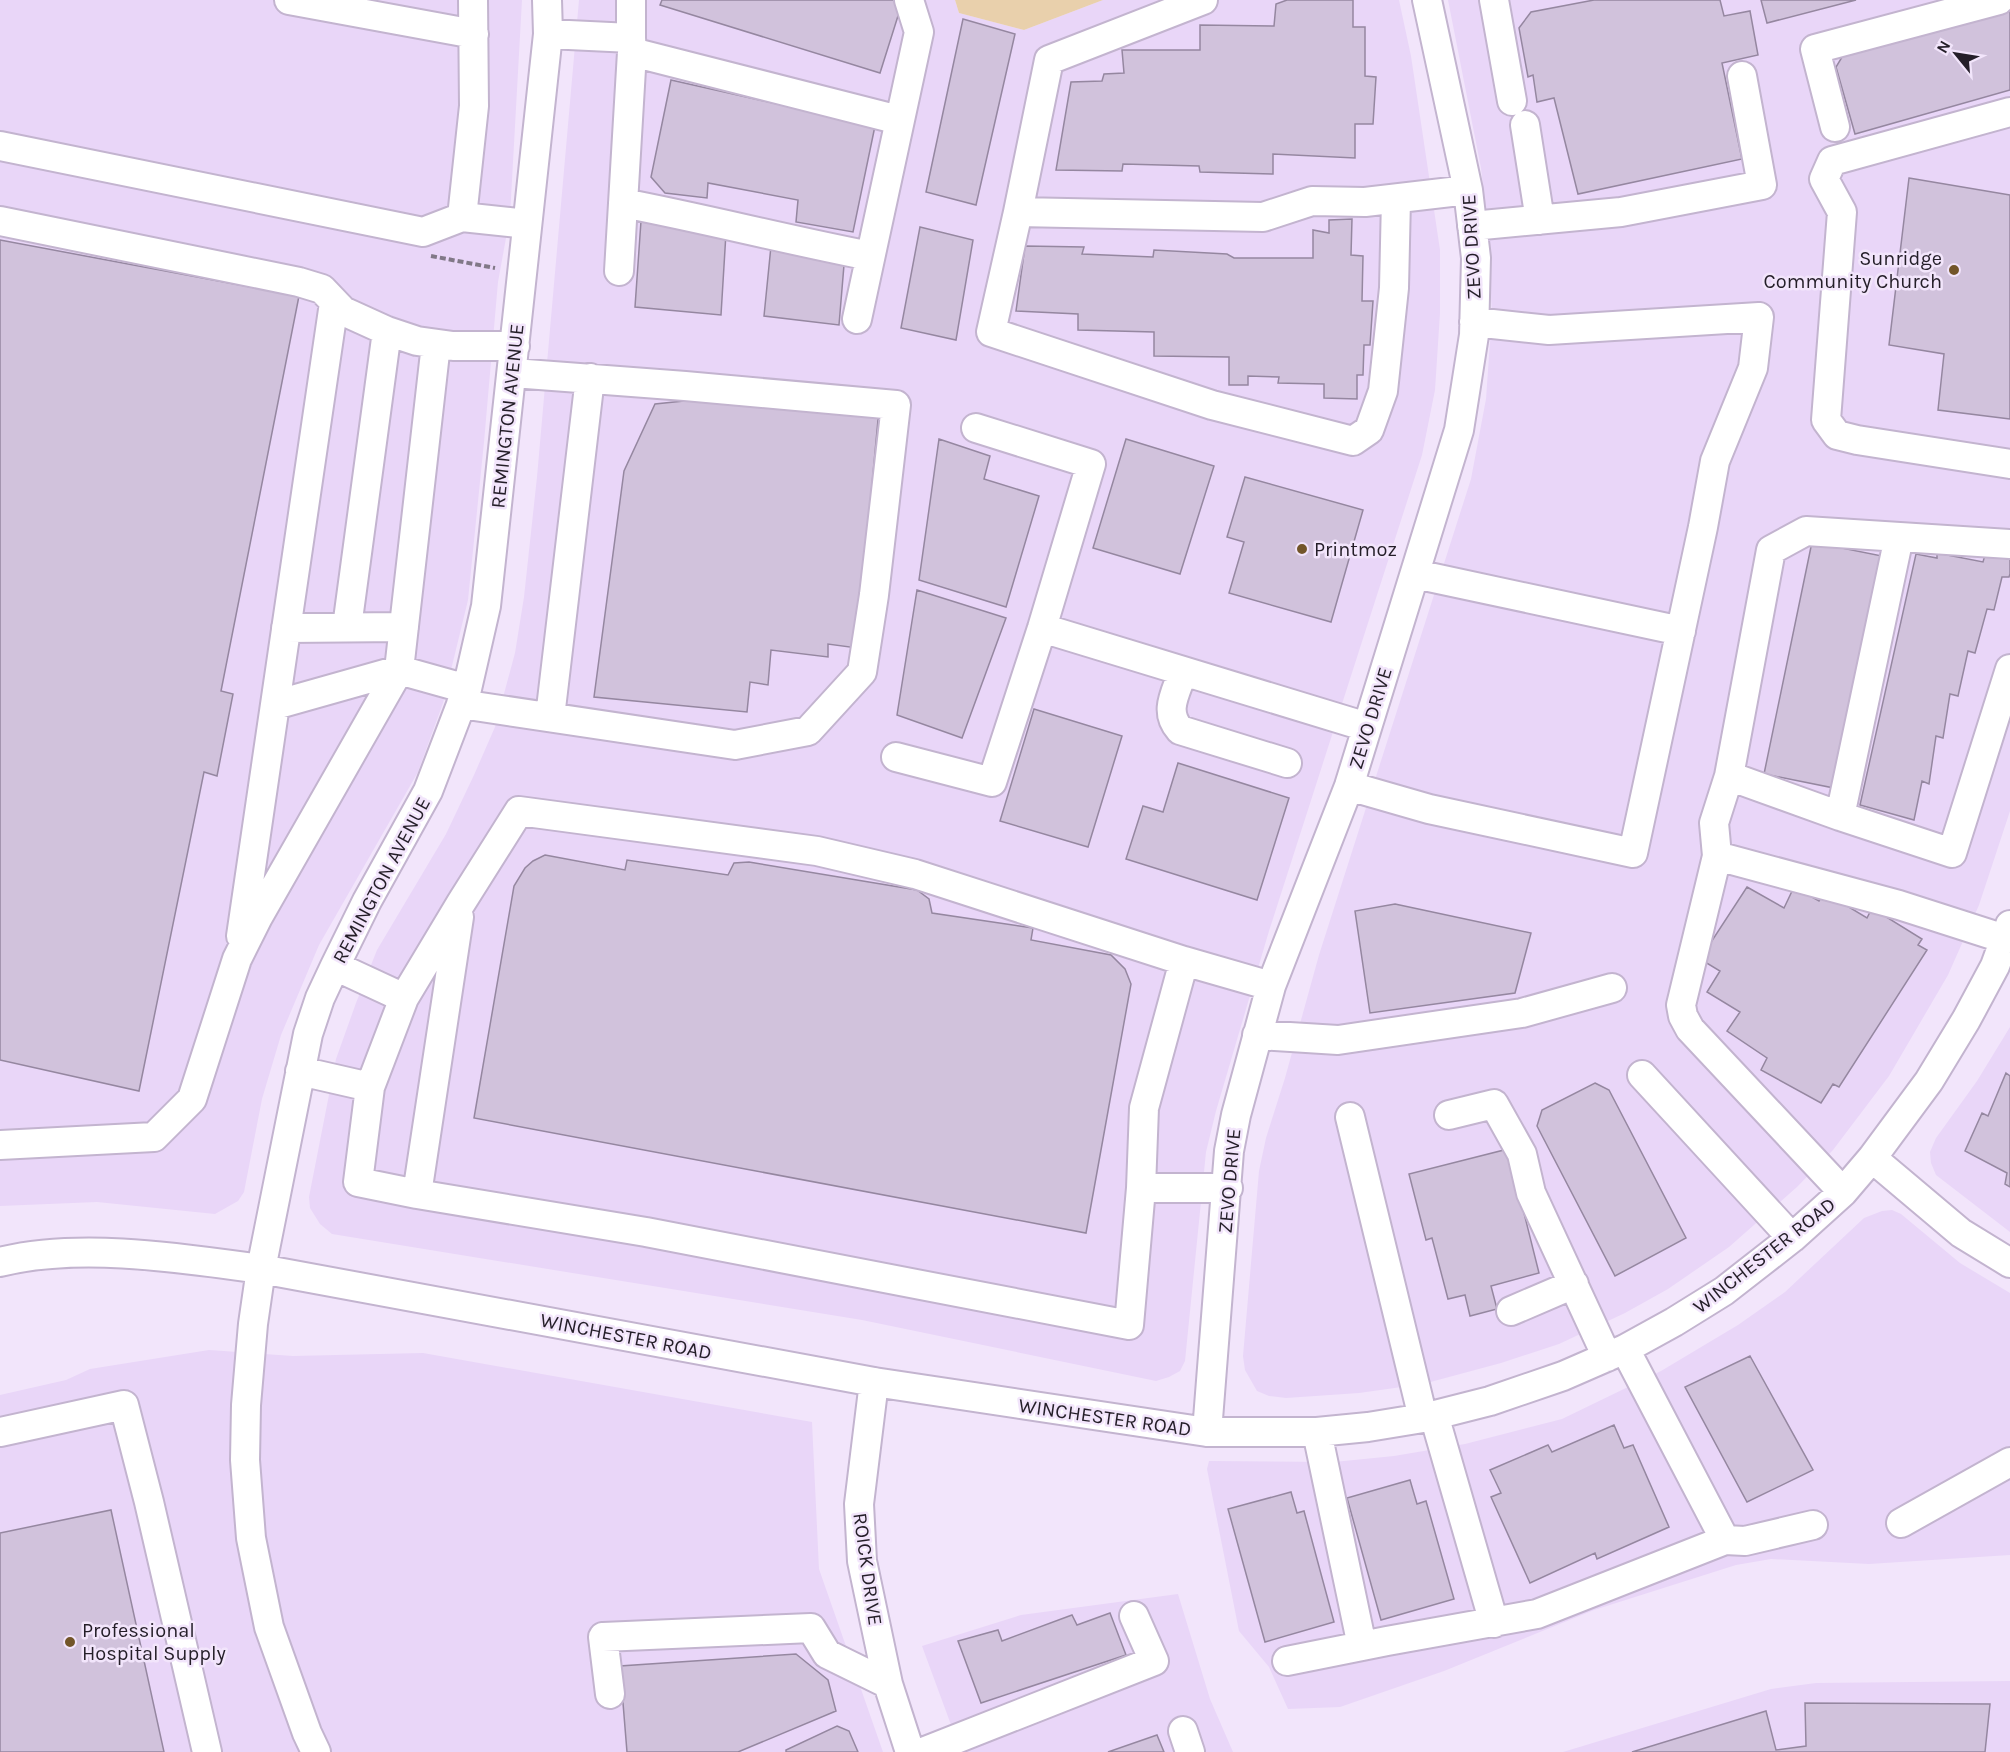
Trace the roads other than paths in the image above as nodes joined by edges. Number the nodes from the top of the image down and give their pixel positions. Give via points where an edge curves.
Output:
1 (289, 0) edge
2 (473, 0) edge
3 (547, 0) edge
4 (630, 0) edge
5 (909, 0) edge
6 (1203, 0) edge
7 (1427, 0) edge
8 (1494, 0) edge
9 (1999, 0) edge
10 (474, 34) junction
11 (548, 34) junction
12 (632, 45) junction
13 (1742, 76) dead end
14 (2010, 112) edge
15 (899, 120) junction
16 (1835, 127) dead end
17 (0, 146) edge
18 (1468, 190) junction
19 (1396, 199) junction
20 (623, 203) junction
21 (1018, 212) junction
22 (462, 217) junction
23 (1540, 220) junction
24 (0, 221) edge
25 (527, 224) junction
26 (1472, 225) junction
27 (870, 256) junction
28 (619, 271) dead end
29 (334, 303) junction
30 (857, 319) dead end
31 (1474, 322) junction
32 (387, 331) junction
33 (436, 344) junction
34 (514, 359) junction
35 (590, 378) junction
36 (976, 428) dead end
37 (2010, 464) edge
38 (1899, 537) junction
39 (2010, 544) edge
40 (1415, 574) junction
41 (347, 627) junction
42 (404, 627) junction
43 (286, 628) junction
44 (1042, 628) junction
45 (1681, 631) junction
46 (399, 670) junction
47 (1183, 671) junction
48 (2008, 685) edge
49 (464, 696) junction
50 (275, 705) junction
51 (550, 717) junction
52 (1367, 727) junction
53 (896, 757) dead end
54 (1287, 763) dead end
55 (1729, 776) junction
56 (1349, 786) junction
57 (1840, 816) junction
58 (1717, 856) junction
59 (461, 903) junction
60 (2008, 932) edge
61 (237, 959) junction
62 (1184, 962) junction
63 (335, 966) junction
64 (1271, 986) junction
65 (1612, 988) dead end
66 (404, 998) junction
67 (1257, 1035) junction
68 (300, 1071) junction
69 (1642, 1076) dead end
70 (370, 1087) junction
71 (1449, 1115) dead end
72 (1350, 1117) dead end
73 (0, 1145) edge
74 (1872, 1158) junction
75 (1141, 1188) junction
76 (1228, 1188) junction
77 (1843, 1192) junction
78 (417, 1194) junction
79 (1792, 1238) junction
80 (0, 1262) edge
81 (2010, 1263) edge
82 (261, 1269) junction
83 (1574, 1284) junction
84 (1510, 1311) dead end
85 (1616, 1353) junction
86 (874, 1383) junction
87 (1428, 1417) junction
88 (0, 1432) edge
89 (1207, 1432) junction
90 (1317, 1432) junction
91 (2010, 1462) edge
92 (1901, 1523) dead end
93 (1813, 1525) dead end
94 (1725, 1540) junction
95 (1134, 1616) dead end
96 (1494, 1623) junction
97 (1362, 1646) junction
98 (1287, 1661) dead end
99 (888, 1684) junction
100 (610, 1694) dead end
101 (207, 1752) edge
102 (316, 1752) edge
103 (910, 1752) edge
104 (923, 1752) edge

1 - 10 street
2 - 10 street
3 - 11 street, REMINGTON AVENUE
4 - 12 street
5 - 15 street via 919,32
6 - 21 street via 1049,60
7 - 18 street, ZEVO DRIVE
8 - 23 street
9 - 16 street via 1815,49
10 - 22 street via 474,106
11 - 12 street
11 - 25 street, REMINGTON AVENUE
12 - 15 street
12 - 20 street
13 - 23 street via 1762,185 1621,212
14 - 37 street via 1832,161 1824,179 1842,212 1826,420 1837,435 1857,440
15 - 27 street
17 - 22 street via 423,231
18 - 19 street
18 - 26 street, ZEVO DRIVE
19 - 21 street via 1312,201 1263,217
19 - 21 street via 1394,288 1383,391 1370,430 1353,441 1212,405 991,332
20 - 27 street
20 - 28 street
22 - 25 street
23 - 26 street
24 - 29 street via 299,282 322,289
25 - 34 street, REMINGTON AVENUE
26 - 31 street, ZEVO DRIVE via 1476,258
27 - 30 street
29 - 32 street
29 - 43 street
31 - 40 street, ZEVO DRIVE via 1459,430
31 - 45 street via 1549,330 1759,317 1754,368 1715,461
32 - 33 street
32 - 41 street
33 - 34 street
33 - 42 street
34 - 35 street
34 - 49 street, REMINGTON AVENUE via 486,606
35 - 51 street
35 - 51 street via 896,405 874,595 862,672 808,731 735,745
36 - 44 street via 1091,464
38 - 39 street
38 - 55 street via 1806,531 1771,550
38 - 57 street
40 - 45 street
40 - 52 street, ZEVO DRIVE
41 - 42 street
41 - 43 street
42 - 46 street
43 - 50 street
44 - 47 street
44 - 53 street via 992,782
45 - 56 street via 1633,853 1429,809
46 - 49 street
46 - 50 street
46 - 61 street
47 - 52 street
47 - 54 street via 1170,711 1180,729
48 - 57 street via 1952,853
49 - 51 street
49 - 63 street, REMINGTON AVENUE via 428,791
50 - 61 street
52 - 56 street, ZEVO DRIVE
55 - 57 street
55 - 58 street via 1714,823
56 - 64 street, ZEVO DRIVE
58 - 60 street
58 - 77 street via 1681,1005 1683,1016 1690,1029
59 - 62 street via 519,811 817,851 915,874
59 - 66 street
59 - 78 street
60 - 74 street, WINCHESTER ROAD via 1966,1020 1929,1081
61 - 73 street via 192,1099 154,1137
62 - 64 street
62 - 75 street via 1144,1108
63 - 66 street
63 - 68 street, REMINGTON AVENUE via 308,1034
64 - 67 street, ZEVO DRIVE
65 - 67 street via 1522,1013 1338,1040
66 - 70 street
67 - 76 street, ZEVO DRIVE via 1229,1151
68 - 70 street
68 - 82 street, REMINGTON AVENUE
69 - 79 street
70 - 78 street via 358,1182
71 - 83 street via 1494,1104 1522,1154 1531,1193
72 - 87 street
74 - 77 street, WINCHESTER ROAD
74 - 81 street via 1961,1233
75 - 76 street
75 - 78 street via 1129,1325 646,1232
76 - 89 street, ZEVO DRIVE
77 - 79 street, WINCHESTER ROAD
79 - 85 street, WINCHESTER ROAD via 1724,1291
80 - 82 street, WINCHESTER ROAD via 85,1253 174,1257
82 - 86 street, WINCHESTER ROAD
82 - 102 street, REMINGTON AVENUE via 246,1405 245,1460 252,1538 269,1627
83 - 84 street
83 - 85 street
85 - 87 street, WINCHESTER ROAD via 1500,1398
85 - 94 street
86 - 89 street, WINCHESTER ROAD
86 - 99 street, ROICK DRIVE via 859,1504 862,1561
87 - 90 street, WINCHESTER ROAD
87 - 96 street
88 - 101 street via 124,1405
89 - 90 street, WINCHESTER ROAD
90 - 97 street
91 - 92 street
93 - 94 street via 1745,1541
94 - 96 street via 1538,1614
95 - 104 street via 1154,1661
96 - 97 street
97 - 98 street
99 - 100 street via 827,1654 811,1628 603,1637
99 - 103 street, ROICK DRIVE

